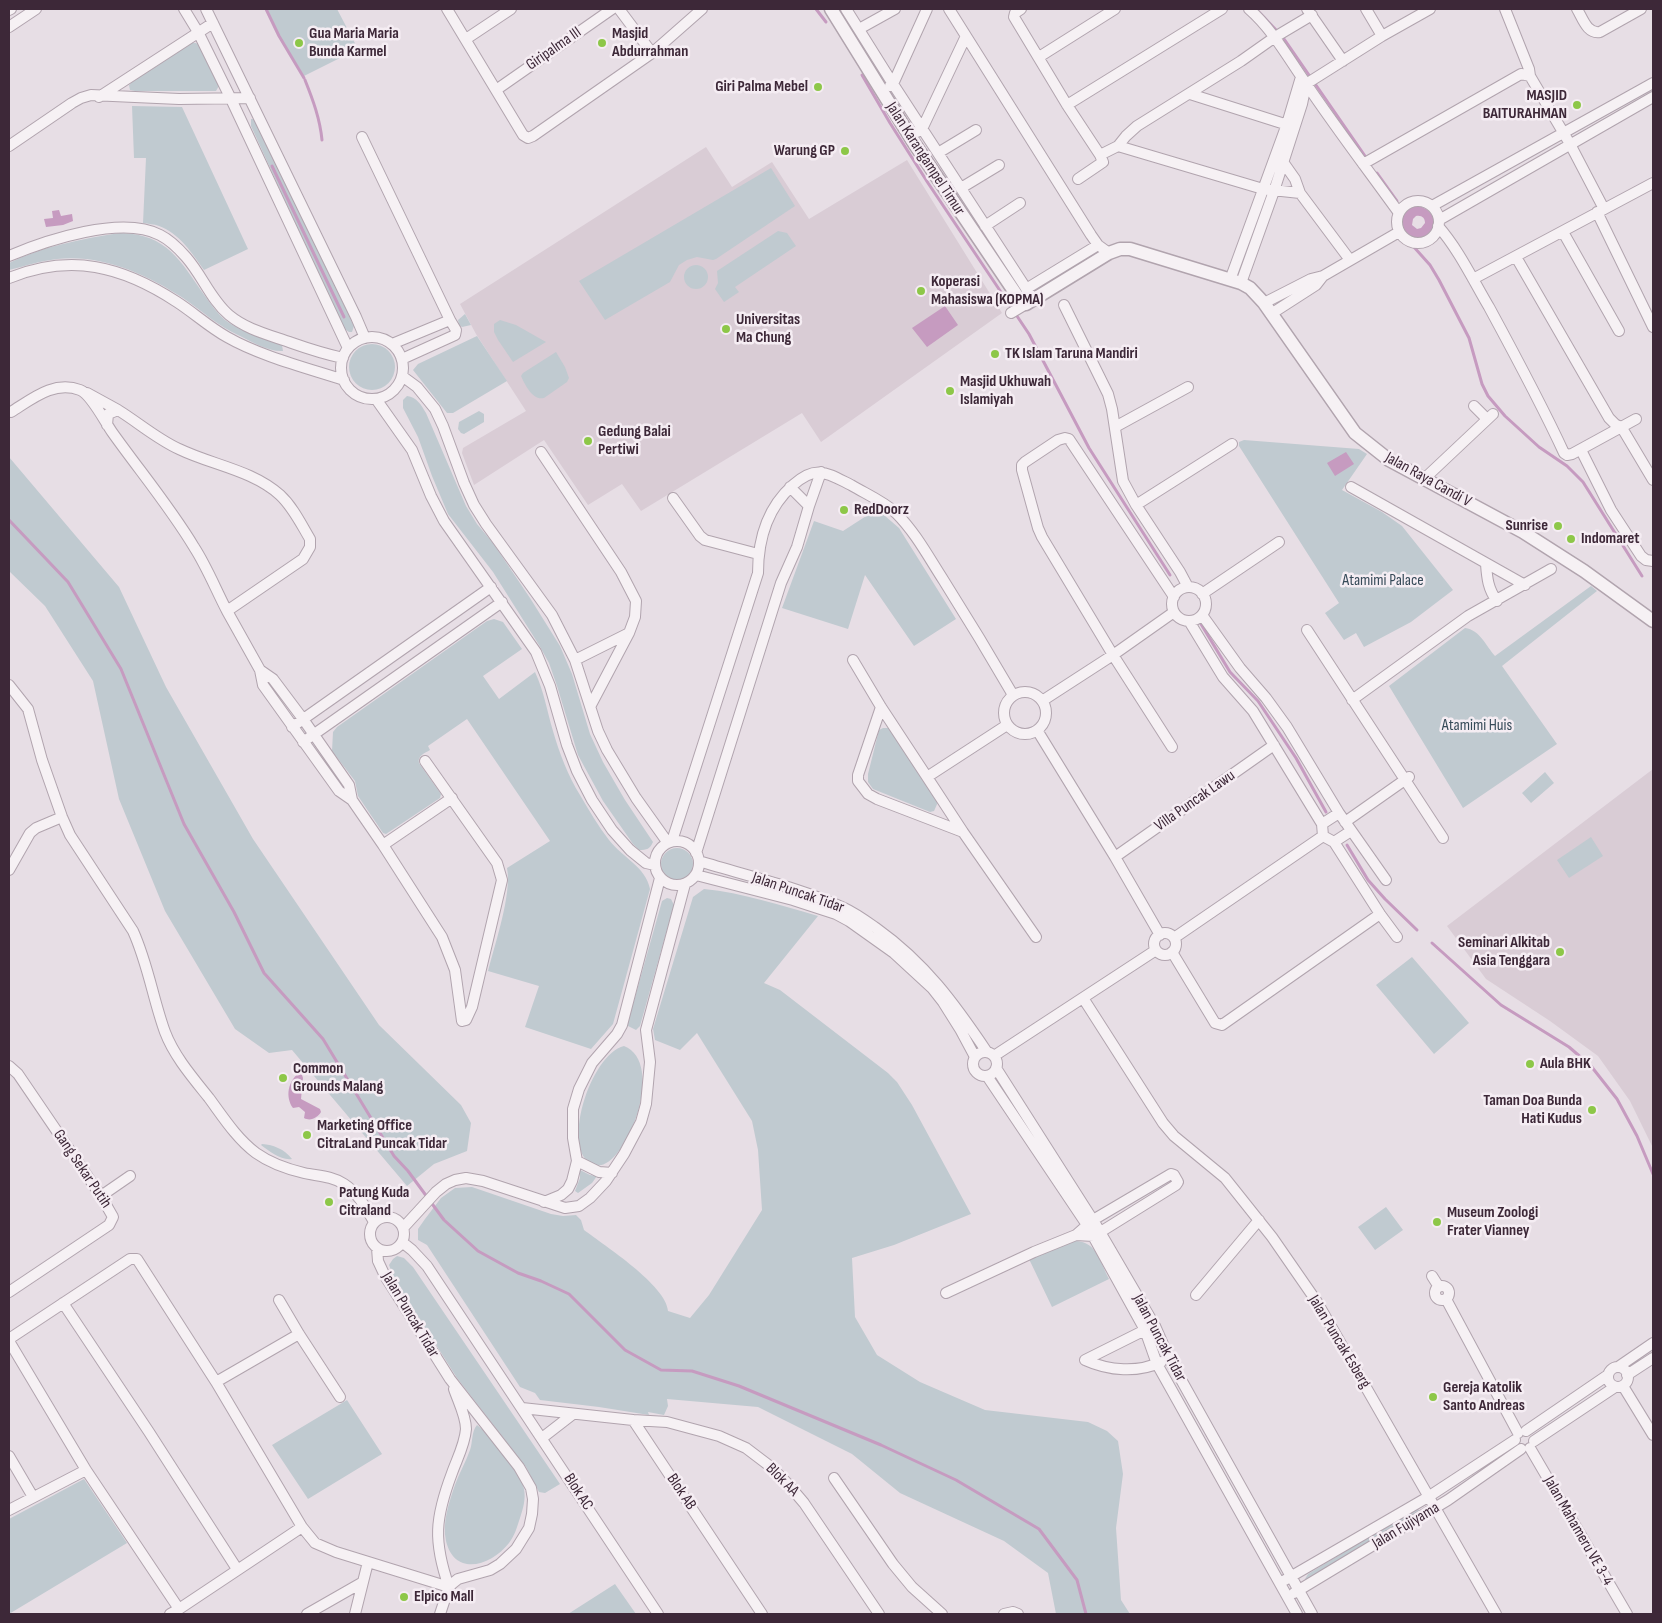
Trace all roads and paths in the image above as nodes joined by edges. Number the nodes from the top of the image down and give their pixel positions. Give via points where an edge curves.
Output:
1 (36, 9) edge
2 (184, 9) edge
3 (206, 9) edge
4 (447, 9) edge
5 (511, 9) edge
6 (612, 9) edge
7 (619, 9) edge
8 (702, 9) edge
9 (831, 9) edge
10 (846, 9) edge
11 (895, 9) edge
12 (927, 9) edge
13 (949, 9) edge
14 (1021, 9) edge
15 (1115, 9) edge
16 (1222, 9) edge
17 (1248, 9) edge
18 (1366, 9) edge
19 (1428, 9) edge
20 (1504, 9) edge
21 (1577, 9) edge
22 (1637, 10) edge
23 (1309, 12) edge
24 (213, 23) junction
25 (9, 27) edge
26 (859, 29) junction
27 (198, 32) junction
28 (1278, 35) junction
29 (966, 36) junction
30 (1382, 36) junction
31 (466, 39) junction
32 (652, 54) junction
33 (1039, 57) junction
34 (1343, 61) junction
35 (1530, 76) junction
36 (1307, 81) junction
37 (1653, 83) edge
38 (887, 88) junction
39 (496, 90) junction
40 (1190, 94) junction
41 (99, 96) junction
42 (1653, 97) edge
43 (250, 98) junction
44 (232, 99) junction
45 (1067, 104) junction
46 (1291, 126) junction
47 (922, 129) junction
48 (976, 130) dead end
49 (1563, 132) junction
50 (362, 137) dead end
51 (910, 137) junction
52 (1570, 144) junction
53 (9, 146) edge
54 (1118, 146) junction
55 (938, 153) junction
56 (1100, 155) junction
57 (1283, 162) junction
58 (1363, 164) junction
59 (999, 165) dead end
60 (1486, 177) junction
61 (1078, 179) dead end
62 (1653, 183) edge
63 (960, 188) junction
64 (1263, 189) junction
65 (1493, 189) junction
66 (1274, 191) junction
67 (1300, 193) junction
68 (1020, 203) dead end
69 (1432, 206) junction
70 (1601, 211) junction
71 (1398, 213) junction
72 (1439, 223) junction
73 (984, 226) junction
74 (1399, 232) junction
75 (1563, 232) junction
76 (1103, 249) junction
77 (9, 256) edge
78 (1516, 257) junction
79 (1350, 260) junction
80 (9, 278) edge
81 (1473, 279) junction
82 (1241, 284) junction
83 (1023, 302) junction
84 (1064, 305) dead end
85 (1267, 308) junction
86 (450, 320) junction
87 (1653, 327) edge
88 (1618, 331) dead end
89 (365, 338) junction
90 (292, 343) junction
91 (392, 344) junction
92 (348, 348) junction
93 (343, 358) junction
94 (402, 359) junction
95 (288, 361) junction
96 (402, 376) junction
97 (344, 380) junction
98 (1188, 387) dead end
99 (86, 393) junction
100 (376, 399) junction
101 (1474, 406) dead end
102 (118, 410) junction
103 (11, 412) dead end
104 (1636, 419) dead end
105 (107, 425) junction
106 (1115, 427) junction
107 (1622, 428) junction
108 (1232, 444) dead end
109 (1581, 450) junction
110 (541, 452) dead end
111 (821, 472) junction
112 (1424, 479) junction
113 (1653, 480) edge
114 (790, 487) junction
115 (1351, 487) dead end
116 (673, 498) dead end
117 (1136, 505) junction
118 (809, 506) junction
119 (1279, 542) dead end
120 (758, 554) junction
121 (1653, 561) edge
122 (1486, 564) junction
123 (1551, 569) dead end
124 (1525, 585) junction
125 (491, 587) junction
126 (1188, 587) junction
127 (1202, 594) junction
128 (1174, 597) junction
129 (1497, 601) junction
130 (502, 602) junction
131 (227, 611) junction
132 (1174, 612) junction
133 (1202, 615) junction
134 (1189, 621) junction
135 (1653, 621) edge
136 (1307, 630) dead end
137 (629, 633) junction
138 (1113, 655) junction
139 (575, 660) junction
140 (853, 660) dead end
141 (260, 670) junction
142 (9, 685) edge
143 (1013, 695) junction
144 (1352, 700) junction
145 (1042, 701) junction
146 (591, 705) junction
147 (881, 707) junction
148 (303, 719) junction
149 (1007, 725) junction
150 (292, 727) junction
151 (1037, 730) junction
152 (314, 734) junction
153 (303, 742) junction
154 (1274, 745) junction
155 (1172, 747) dead end
156 (425, 761) dead end
157 (927, 777) junction
158 (1406, 779) junction
159 (452, 798) junction
160 (352, 800) junction
161 (62, 818) junction
162 (1345, 822) junction
163 (1322, 824) junction
164 (963, 832) junction
165 (1324, 836) junction
166 (1443, 838) dead end
167 (670, 842) junction
168 (1334, 842) junction
169 (383, 845) junction
170 (698, 857) junction
171 (1116, 857) junction
172 (654, 865) junction
173 (9, 870) edge
174 (696, 875) junction
175 (660, 878) junction
176 (1386, 880) dead end
177 (686, 884) junction
178 (1380, 914) junction
179 (1160, 934) junction
180 (1036, 937) dead end
181 (1397, 937) dead end
182 (1174, 938) junction
183 (1156, 950) junction
184 (1172, 952) junction
185 (1083, 998) junction
186 (990, 1054) junction
187 (975, 1057) junction
188 (9, 1066) edge
189 (996, 1068) junction
190 (987, 1076) junction
191 (577, 1161) junction
192 (612, 1173) junction
193 (130, 1176) dead end
194 (101, 1196) junction
195 (544, 1202) junction
196 (1259, 1220) junction
197 (374, 1222) junction
198 (1090, 1222) junction
199 (403, 1228) junction
200 (1097, 1234) junction
201 (1076, 1235) junction
202 (402, 1242) junction
203 (377, 1248) junction
204 (1432, 1276) dead end
205 (9, 1292) edge
206 (946, 1293) dead end
207 (1196, 1295) dead end
208 (279, 1300) dead end
209 (63, 1303) junction
210 (1150, 1328) junction
211 (298, 1334) junction
212 (9, 1340) edge
213 (1653, 1343) edge
214 (1169, 1358) junction
215 (1653, 1358) edge
216 (1156, 1364) junction
217 (1618, 1368) junction
218 (1608, 1375) junction
219 (1627, 1375) junction
220 (450, 1378) junction
221 (216, 1382) junction
222 (1619, 1386) junction
223 (340, 1397) dead end
224 (522, 1408) junction
225 (573, 1414) junction
226 (481, 1418) junction
227 (633, 1420) junction
228 (466, 1427) junction
229 (1520, 1435) junction
230 (1653, 1435) edge
231 (542, 1438) junction
232 (1528, 1446) junction
233 (9, 1456) edge
234 (86, 1470) junction
235 (834, 1478) dead end
236 (33, 1497) junction
237 (1428, 1497) junction
238 (1434, 1509) junction
239 (9, 1510) edge
240 (302, 1527) junction
241 (368, 1562) junction
242 (237, 1568) junction
243 (1291, 1577) junction
244 (363, 1582) junction
245 (1279, 1584) junction
246 (449, 1587) junction
247 (1298, 1590) junction
248 (1287, 1598) junction
249 (174, 1611) edge
250 (306, 1614) edge
251 (355, 1614) edge
252 (440, 1614) edge
253 (658, 1614) edge
254 (762, 1614) edge
255 (878, 1614) edge
256 (942, 1614) edge
257 (1004, 1614) edge
258 (1018, 1614) edge
259 (1296, 1614) edge
260 (1312, 1614) edge
261 (1496, 1614) edge
262 (1627, 1614) edge

1 - 25 street
2 - 27 street
3 - 24 street
4 - 31 street
5 - 31 street
6 - 39 street, Giripalma III
7 - 32 street
8 - 32 street
9 - 38 street, Jalan Karangampel Timur
10 - 26 street, Jalan Karangampel Timur
11 - 26 street
12 - 38 street
13 - 29 street
14 - 33 street via 1014,17
15 - 33 street
16 - 45 street
17 - 28 street
18 - 30 street
19 - 30 street
20 - 35 street
21 - 22 street via 1588,29 1595,33
23 - 28 street
23 - 34 street
24 - 27 street
24 - 43 street
26 - 38 street, Jalan Karangampel Timur
27 - 41 street
27 - 44 street
28 - 36 street
28 - 40 street
29 - 47 street
29 - 76 street
30 - 34 street
31 - 39 street
32 - 39 street via 530,137 524,135
33 - 45 street
34 - 36 street
35 - 49 street
35 - 58 street via 1521,74
36 - 46 street
36 - 58 street
37 - 49 street
38 - 47 street, Jalan Karangampel Timur
38 - 51 street, Jalan Karangampel Timur
40 - 46 street
40 - 54 street via 1137,126
41 - 44 street
41 - 53 street via 81,98
42 - 52 street
43 - 44 street
43 - 89 street
44 - 92 street
45 - 56 street
46 - 57 street
46 - 64 street
47 - 51 street
47 - 55 street, Jalan Karangampel Timur
48 - 55 street
49 - 52 street
49 - 60 street
50 - 86 street
51 - 83 street, Jalan Karangampel Timur
52 - 65 street
52 - 70 street
54 - 56 street
54 - 64 street
55 - 63 street, Jalan Karangampel Timur
56 - 61 street via 1103,162
57 - 66 street
57 - 67 street
58 - 71 street
59 - 63 street
60 - 65 street
60 - 69 street
62 - 70 street
63 - 73 street, Jalan Karangampel Timur
64 - 66 street
64 - 82 street
65 - 72 street
66 - 67 street
66 - 82 street
67 - 79 street
68 - 73 street
69 - 71 street via 1414,201
69 - 72 street
70 - 75 street
70 - 87 street
71 - 74 street
72 - 74 street via 1429,240 1418,243 1407,240
72 - 81 street
73 - 83 street, Jalan Karangampel Timur
74 - 79 street
75 - 78 street
75 - 88 street
76 - 82 street via 1130,249
76 - 83 street
77 - 90 street via 51,240 80,234 125,227 144,229 159,234 178,248 228,315 242,324
78 - 81 street
78 - 107 street via 1609,418
79 - 85 street via 1323,276 1316,286
80 - 95 street via 48,266 108,269 158,290 226,337
81 - 109 street via 1564,453 1568,455
82 - 85 street, Jalan Raya Candi V
84 - 106 street via 1108,394
85 - 112 street, Jalan Raya Candi V via 1355,433 1389,460
86 - 91 street
86 - 94 street via 456,330 455,335
89 - 91 street via 384,339
89 - 92 street
90 - 93 street
90 - 95 street
91 - 94 street
92 - 93 street
93 - 97 street
94 - 96 street
95 - 97 street
96 - 100 street via 390,394
96 - 139 street via 435,409 474,505 552,615
97 - 100 street via 360,396
98 - 106 street
99 - 102 street
99 - 103 street via 58,387 45,391
99 - 105 street
100 - 125 street via 412,450 444,521
101 - 112 street via 1490,417
102 - 105 street via 108,414
102 - 131 street via 179,449 265,484 292,508 310,538 310,547 303,559
104 - 107 street
105 - 131 street via 195,548
106 - 117 street via 1123,482
107 - 109 street
107 - 113 street
108 - 117 street
109 - 121 street via 1608,503 1641,556
110 - 137 street via 621,572 636,601
111 - 114 street via 808,474
111 - 118 street
111 - 143 street via 881,502 907,525
112 - 135 street, Jalan Raya Candi V via 1523,532
114 - 118 street
114 - 120 street via 772,508
115 - 122 street
116 - 120 street via 705,540
117 - 126 street
118 - 170 street via 798,547 781,583
119 - 127 street
120 - 167 street via 758,573
122 - 124 street
122 - 129 street via 1487,581
123 - 124 street
124 - 129 street
125 - 130 street
125 - 148 street
126 - 127 street
126 - 128 street
127 - 133 street via 1206,602
128 - 132 street
128 - 138 street via 1069,438 1058,440 1025,462 1022,470 1039,532
129 - 144 street via 1468,616
130 - 152 street
130 - 172 street via 541,664 567,745 592,800 630,850
131 - 141 street
132 - 134 street
132 - 138 street
133 - 134 street
133 - 162 street via 1287,728
134 - 154 street via 1223,677 1252,711
136 - 144 street
137 - 139 street
137 - 146 street
138 - 145 street
138 - 155 street
139 - 146 street
140 - 147 street
141 - 148 street via 273,679
141 - 150 street via 263,685
142 - 161 street via 28,709
143 - 145 street via 1025,692 1038,696
143 - 149 street via 1004,705
144 - 158 street
145 - 151 street via 1045,720
146 - 167 street via 607,750 636,798
147 - 157 street
147 - 164 street via 858,781 868,794 877,799
148 - 150 street
148 - 152 street
149 - 151 street via 1018,733
149 - 157 street
150 - 153 street
151 - 171 street
152 - 153 street
152 - 160 street via 349,784
153 - 160 street via 339,791
154 - 163 street
154 - 171 street, Villa Puncak Lawu
156 - 159 street
157 - 164 street
158 - 162 street
158 - 166 street
159 - 169 street
159 - 169 street via 498,863 502,880 466,1020 462,1021 455,970 442,937
160 - 169 street
161 - 173 street via 30,833
161 - 197 street via 88,865 134,931 171,1046 228,1123 244,1143 266,1160 344,1184 355,1192
162 - 163 street
162 - 168 street
162 - 176 street
163 - 165 street
164 - 180 street
165 - 168 street
165 - 182 street
167 - 170 street via 690,845
167 - 172 street via 658,852
168 - 178 street
170 - 174 street
170 - 186 street, Jalan Puncak Tidar via 824,899 867,922 893,940 938,984
171 - 179 street
172 - 175 street
174 - 177 street
174 - 187 street, Jalan Puncak Tidar via 793,900 849,921 894,954 932,988
175 - 177 street via 673,885
175 - 191 street via 622,1025 592,1063 573,1109
177 - 192 street via 646,1030 650,1062 646,1104 634,1137
178 - 181 street
178 - 184 street via 1222,1025 1215,1023
179 - 182 street
179 - 183 street via 1154,942
182 - 184 street via 1176,944
183 - 184 street via 1164,955
183 - 185 street
185 - 186 street
185 - 196 street, Jalan Puncak Esberg via 1163,1123 1174,1136 1226,1178
186 - 187 street via 980,1053
186 - 189 street, Jalan Puncak Tidar
187 - 190 street, Jalan Puncak Tidar via 975,1070
188 - 194 street, Gang Sekar Putih via 18,1074
189 - 190 street
189 - 198 street, Jalan Puncak Tidar
190 - 198 street, Jalan Puncak Tidar
191 - 192 street via 599,1172
191 - 195 street via 568,1189
192 - 195 street via 579,1206 565,1208
193 - 194 street
194 - 205 street, Gang Sekar Putih via 113,1217 111,1223
195 - 199 street via 466,1178 446,1184
196 - 207 street
196 - 237 street, Jalan Puncak Esberg via 1317,1302
197 - 199 street via 393,1218
197 - 203 street via 370,1236
198 - 200 street, Jalan Puncak Tidar
198 - 200 street via 1171,1174 1176,1177 1176,1186
198 - 201 street
199 - 202 street
200 - 201 street
200 - 210 street, Jalan Puncak Tidar
201 - 206 street
202 - 203 street via 391,1251
202 - 224 street, Blok AC via 427,1266
203 - 220 street, Jalan Puncak Tidar via 378,1261 385,1276
204 - 229 street via 1439,1287 1448,1289 1446,1299
208 - 211 street
209 - 212 street
209 - 221 street via 130,1259 137,1259
209 - 242 street
210 - 214 street, Jalan Puncak Tidar
210 - 216 street, Jalan Puncak Tidar
210 - 216 street via 1085,1360 1118,1369 1146,1368
211 - 221 street
211 - 223 street
212 - 234 street
213 - 217 street
214 - 216 street
214 - 243 street, Jalan Puncak Tidar
215 - 219 street
216 - 245 street, Jalan Puncak Tidar
217 - 218 street
217 - 219 street
218 - 222 street via 1609,1381
218 - 229 street, Jalan Fujiyama
219 - 222 street via 1627,1381
220 - 226 street, Jalan Puncak Tidar
220 - 228 street, Jalan Puncak Tidar
221 - 240 street
222 - 230 street
222 - 232 street, Jalan Fujiyama
224 - 225 street
224 - 231 street, Blok AC
225 - 227 street
225 - 231 street
226 - 228 street
226 - 246 street, Jalan Puncak Tidar via 531,1488 532,1514 523,1540 505,1560 490,1570 458,1579
227 - 254 street, Blok AB
227 - 255 street, Blok AA via 667,1422 719,1436 746,1448 771,1467 804,1503
228 - 246 street via 438,1520 441,1564
229 - 232 street via 1531,1434
229 - 232 street via 1516,1446
229 - 237 street, Jalan Fujiyama
231 - 253 street, Blok AC
232 - 238 street, Jalan Fujiyama
232 - 262 street, Jalan Mahameru VE 3-4
233 - 236 street
234 - 236 street
234 - 249 street
235 - 256 street via 893,1564 912,1587
236 - 239 street
237 - 238 street, Jalan Puncak Esberg
237 - 243 street, Jalan Fujiyama
238 - 247 street, Jalan Fujiyama
238 - 261 street, Jalan Puncak Esberg
240 - 241 street via 315,1543
240 - 242 street
241 - 244 street
241 - 246 street
242 - 249 street
243 - 245 street, Jalan Fujiyama
243 - 247 street, Jalan Puncak Tidar
244 - 250 street
244 - 251 street
245 - 248 street, Jalan Puncak Tidar
246 - 252 street
247 - 248 street, Jalan Fujiyama
247 - 260 street, Jalan Puncak Tidar
248 - 259 street, Jalan Puncak Tidar
257 - 258 street

